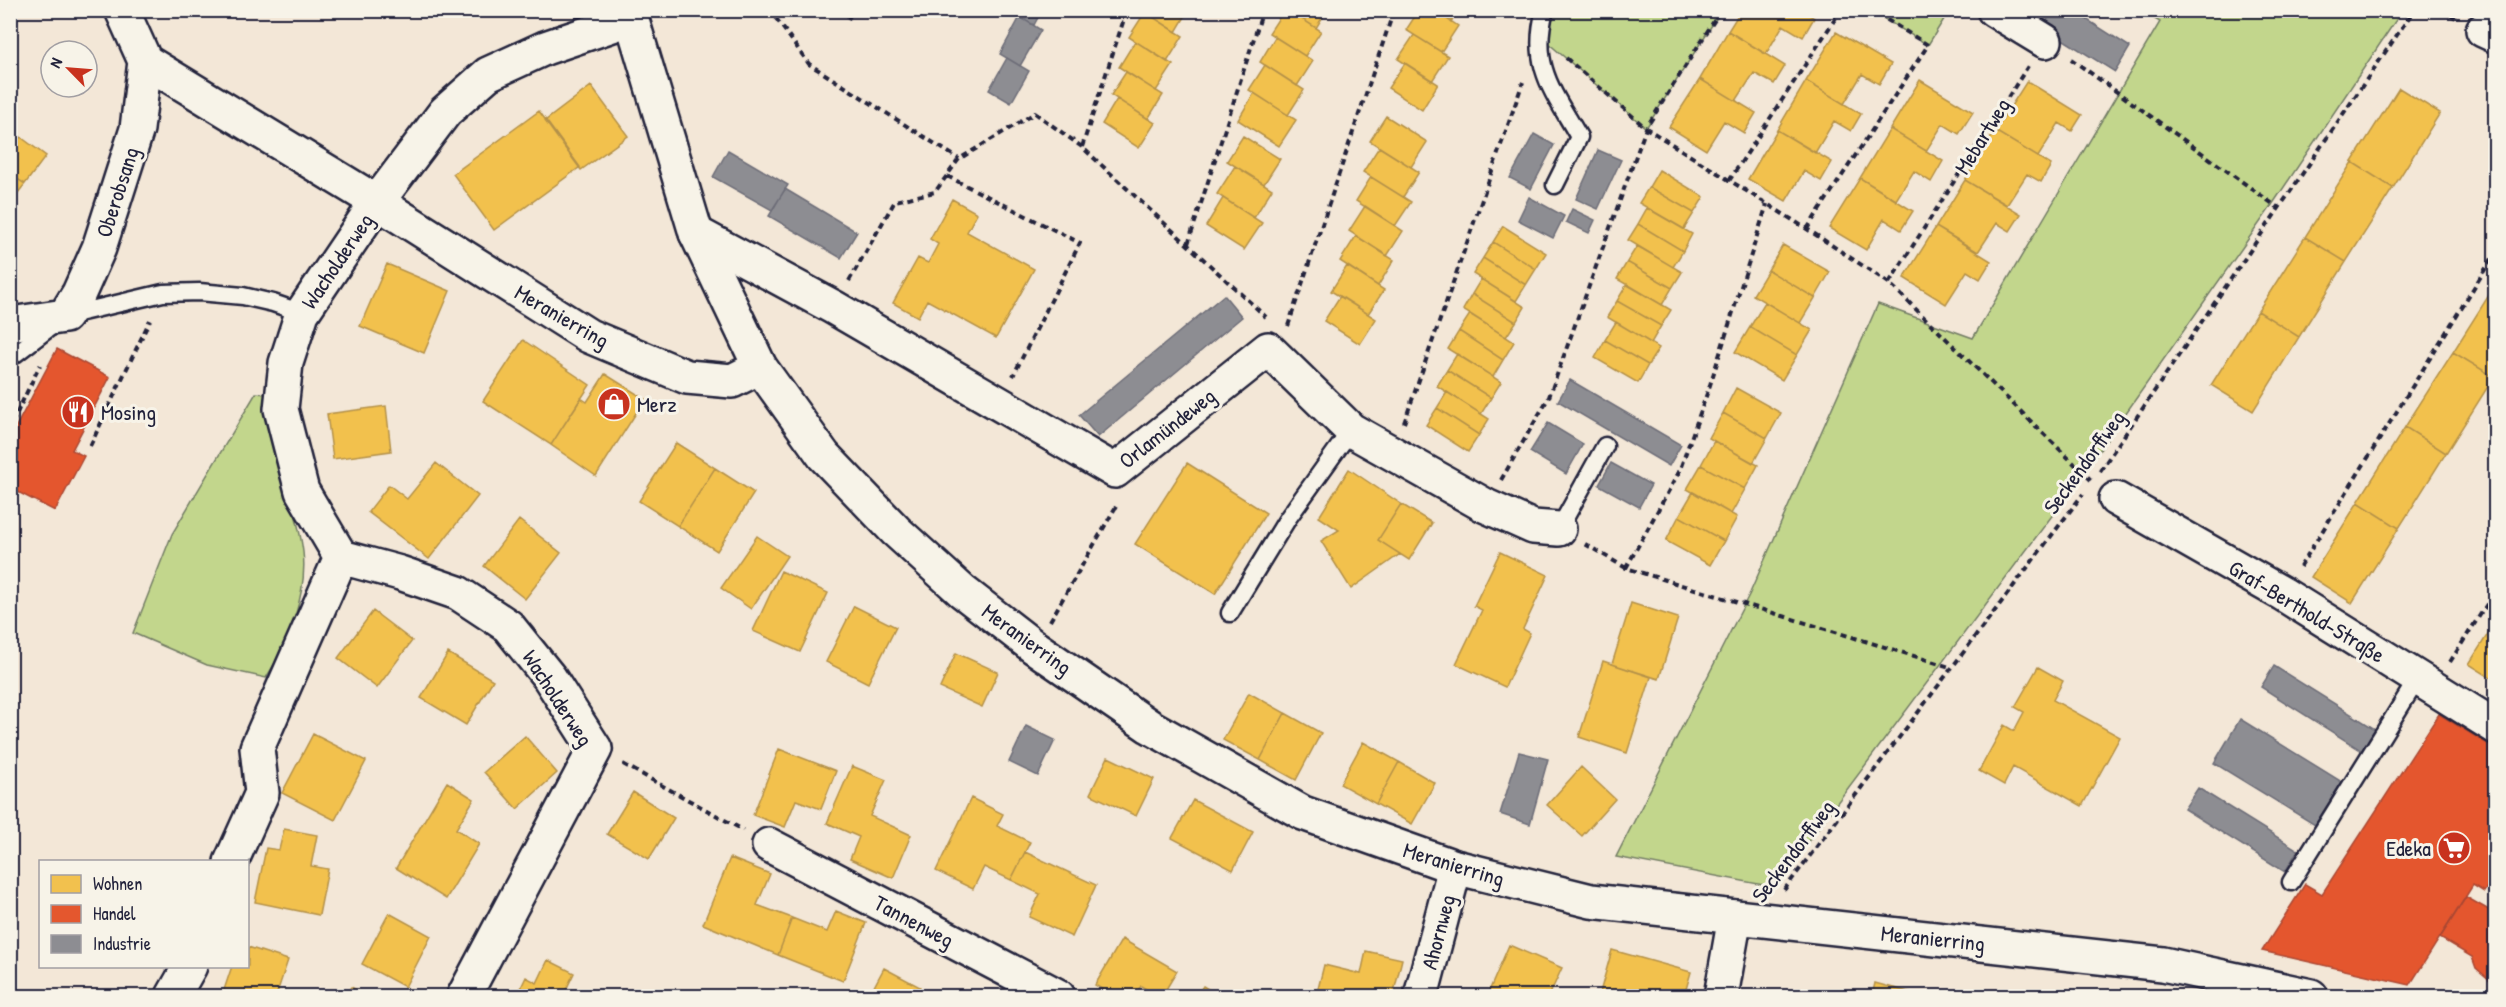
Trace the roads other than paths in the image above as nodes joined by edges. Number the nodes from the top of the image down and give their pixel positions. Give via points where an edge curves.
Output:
1 (122, 10) edge
2 (1545, 10) edge
3 (1994, 10) edge
4 (630, 15) edge
5 (2045, 41) road end
6 (145, 61) junction
7 (1555, 185) dead end
8 (377, 202) junction
9 (696, 233) junction
10 (302, 313) junction
11 (65, 316) junction
12 (13, 345) edge
13 (760, 367) junction
14 (10, 368) edge
15 (1351, 430) junction
16 (1605, 446) dead end
17 (2098, 490) road end
18 (1559, 529) joint
19 (341, 558) junction
20 (1230, 613) dead end
21 (2426, 683) junction
22 (2496, 727) edge
23 (770, 845) road end
24 (231, 860) edge
25 (1455, 867) junction
26 (2291, 882) dead end
27 (1749, 918) junction
28 (189, 968) edge
29 (173, 996) edge
30 (464, 996) edge
31 (1058, 996) edge
32 (1421, 996) edge
33 (1721, 996) edge
34 (2311, 996) edge

1 - 6 street
2 - 7 lane via 1539,55 1546,79 1579,137
3 - 5 street
4 - 8 street, Meranierring via 488,74 445,112
4 - 9 street, Meranierring
6 - 8 street, Meranierring
6 - 11 street, Oberobsang via 137,129 99,248
8 - 10 street, Wacholderweg
8 - 13 street, Meranierring via 600,340 687,377 732,381
9 - 13 street, Meranierring
9 - 15 street, Orlamündeweg via 833,307 1115,471 1276,342
10 - 11 lane via 243,296 199,292 163,293
10 - 19 street, Wacholderweg via 286,363 281,408 302,491
11 - 12 street
12 - 14 lane
13 - 25 street, Meranierring via 824,456 896,531 962,591 1034,647 1149,726 1303,813
15 - 18 street via 1486,506 1533,527
15 - 20 lane via 1288,518
16 - 18 lane
17 - 21 street, Graf-Berthold-Straße via 2283,594
19 - 24 street via 256,748 262,794
19 - 30 street, Wacholderweg via 458,593 508,626 549,677 595,749
21 - 22 street, Graf-Berthold-Straße
21 - 26 lane
23 - 31 street, Tannenweg
25 - 27 street, Meranierring via 1591,901
25 - 32 street, Ahornweg
27 - 33 street
27 - 34 street, Meranierring via 2163,964
28 - 29 street

